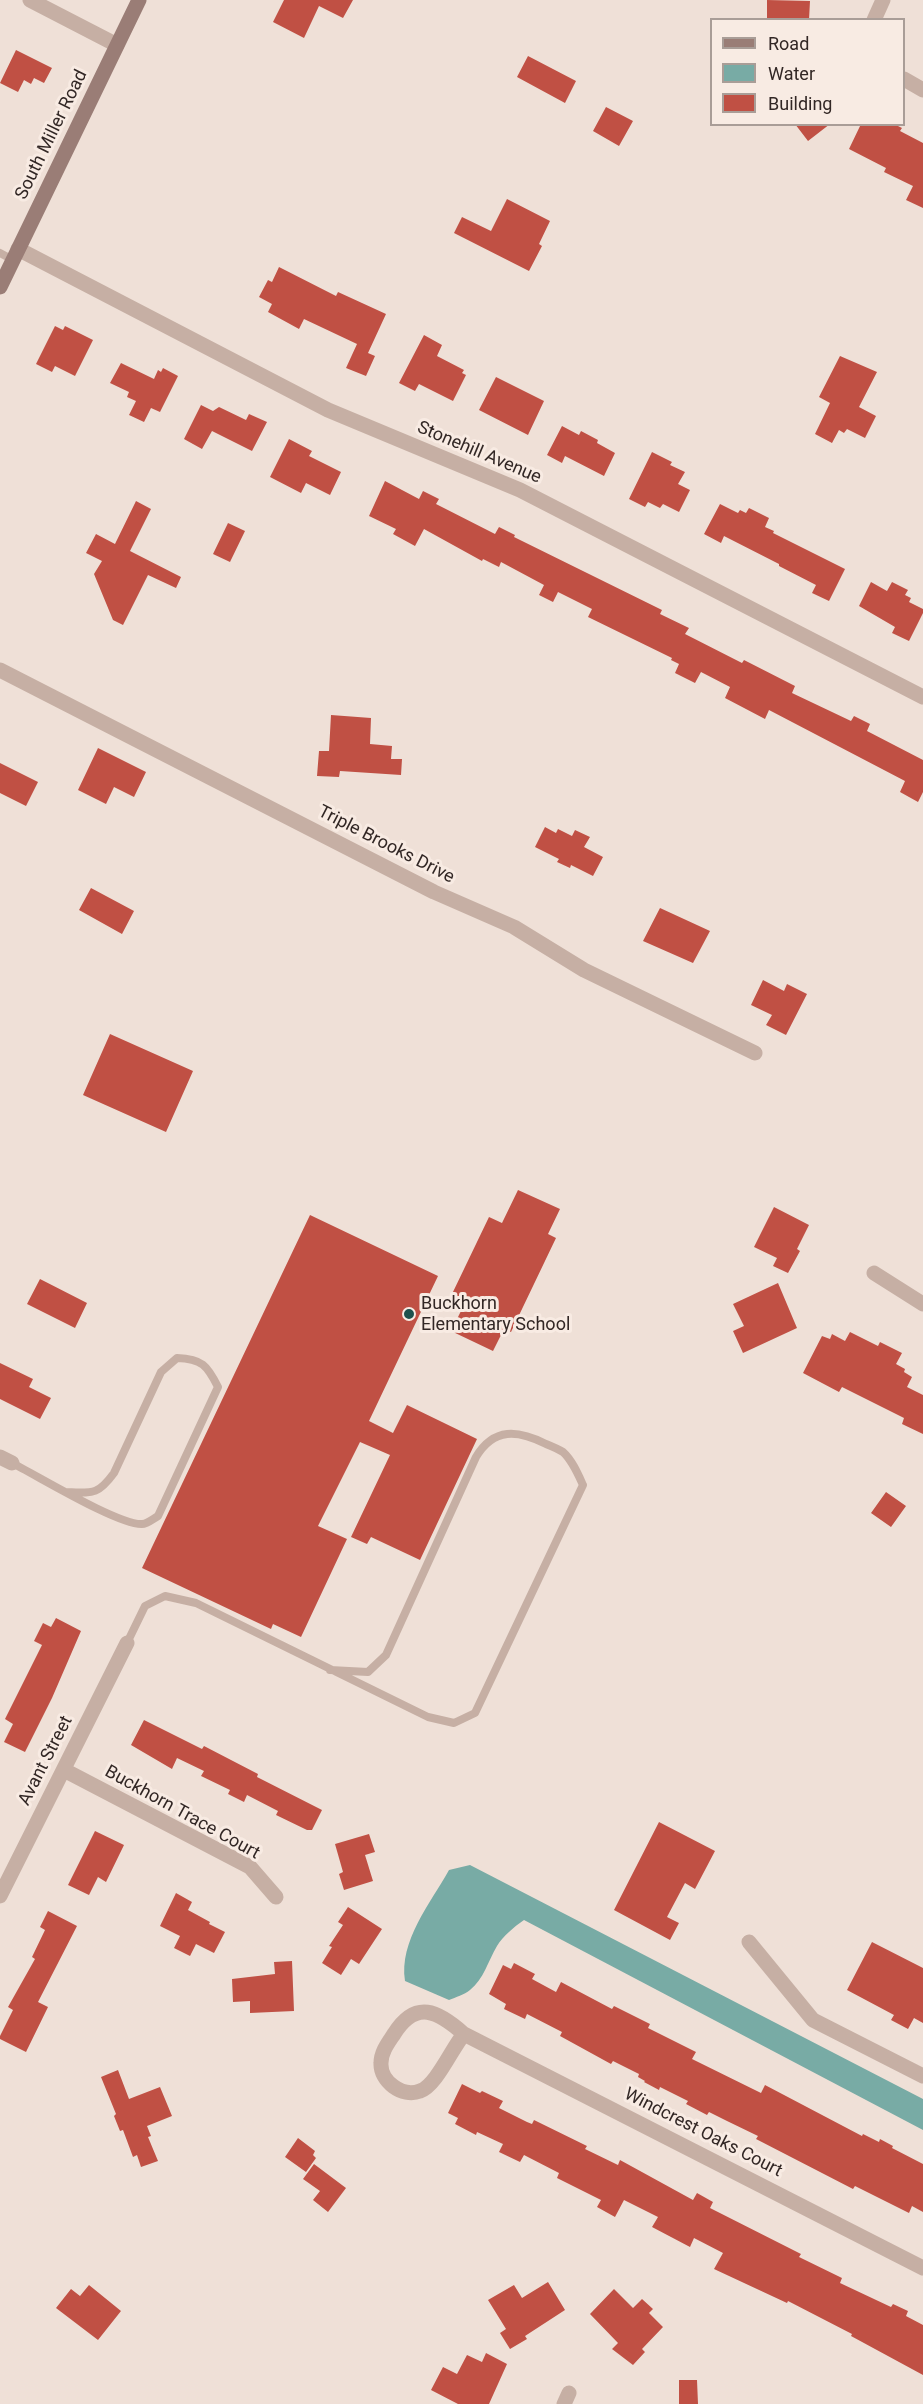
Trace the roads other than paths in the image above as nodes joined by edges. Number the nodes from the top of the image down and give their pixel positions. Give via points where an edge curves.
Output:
1 (30, 0) edge
2 (139, 0) edge
3 (883, 0) edge
4 (875, 18) edge
5 (117, 45) junction
6 (905, 80) edge
7 (923, 90) edge
8 (10, 254) edge
9 (0, 287) edge
10 (0, 670) edge
11 (923, 697) edge
12 (755, 1053) dead end
13 (874, 1273) dead end
14 (923, 1304) edge
15 (6, 1460) edge
16 (66, 1492) junction
17 (127, 1642) joint
18 (330, 1670) junction
19 (64, 1770) junction
20 (0, 1896) edge
21 (276, 1897) dead end
22 (749, 1942) dead end
23 (464, 2034) junction
24 (923, 2076) edge
25 (923, 2268) edge

1 - 5 street
2 - 5 street, South Miller Road
3 - 4 street
5 - 8 street, South Miller Road
6 - 7 street
8 - 9 street, South Miller Road
8 - 11 street, Stonehill Avenue via 328,410 520,490
10 - 12 street, Triple Brooks Drive via 434,892 514,927 584,970
13 - 14 street
15 - 16 lane
16 - 16 lane via 124,1522 144,1524 158,1516 218,1387 208,1368 194,1359 177,1358 161,1372 104,1487 94,1493
17 - 18 lane via 145,1606 165,1596 196,1603
17 - 19 street, Avant Street
18 - 18 lane via 428,1718 454,1722 475,1713 583,1485 563,1452 529,1435 507,1432 491,1440 476,1457 386,1655 368,1672
19 - 20 street, Avant Street
19 - 21 street, Buckhorn Trace Court via 250,1868
22 - 24 street via 813,2020
23 - 23 street, Windcrest Oaks Court via 434,2013 410,2014 384,2048 383,2075 399,2089 420,2091 434,2079
23 - 25 street, Windcrest Oaks Court

